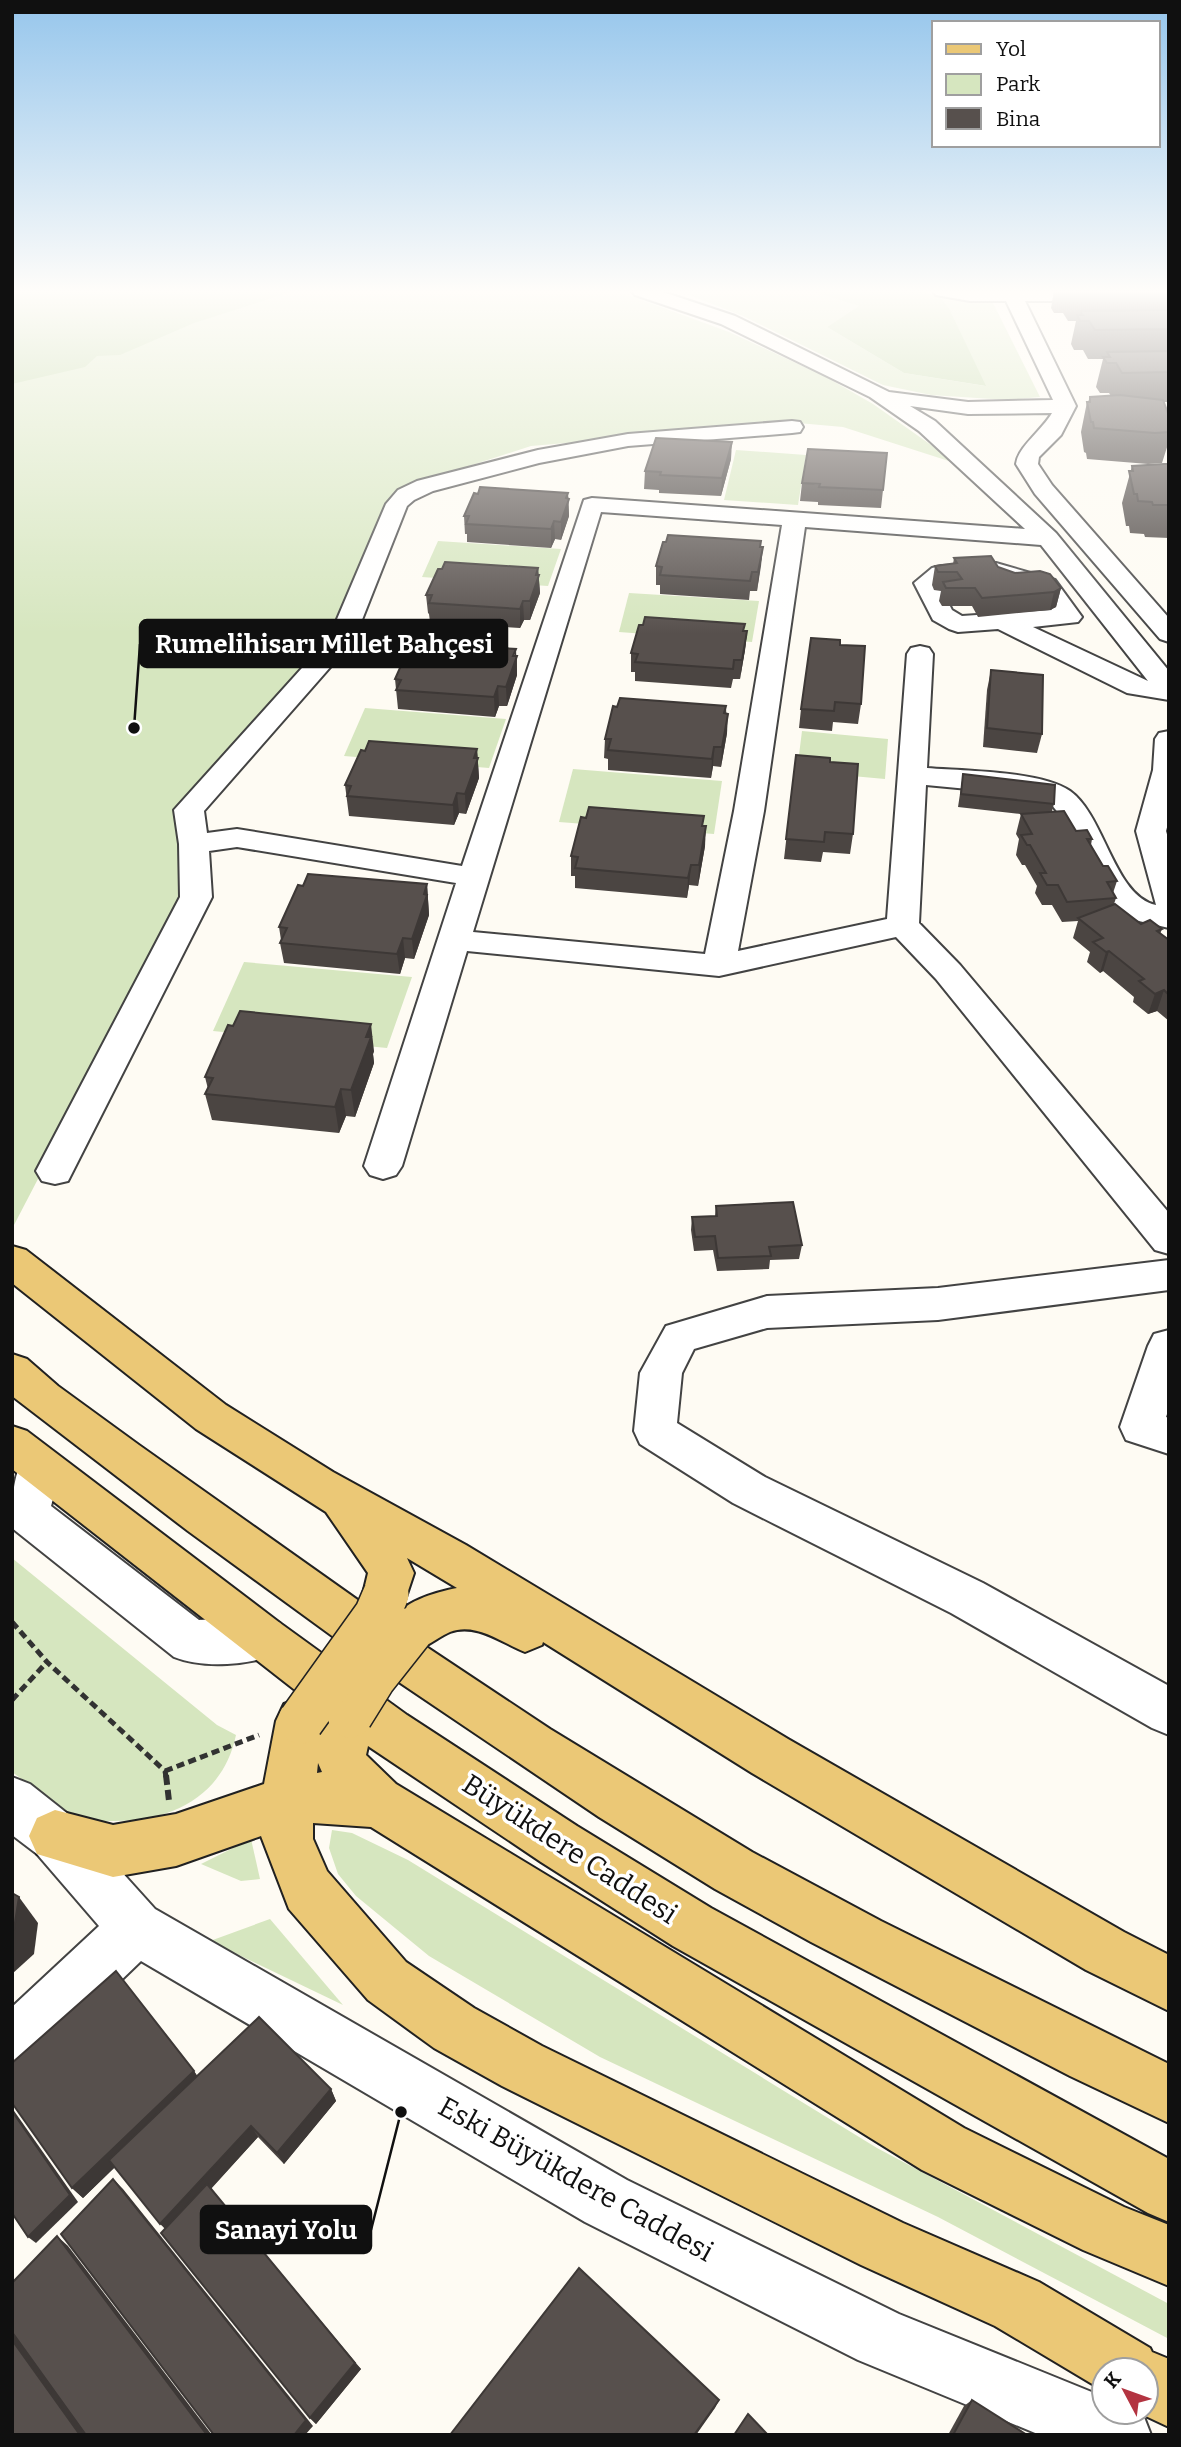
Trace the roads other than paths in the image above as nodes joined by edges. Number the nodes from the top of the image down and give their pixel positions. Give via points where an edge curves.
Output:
1 (895, 405) edge
2 (943, 405) edge
3 (1066, 406) joint
4 (968, 408) junction
5 (927, 426) junction
6 (792, 427) dead end
7 (1028, 456) junction
8 (796, 519) junction
9 (1048, 538) junction
10 (1001, 621) junction
11 (1169, 634) edge
12 (920, 654) dead end
13 (1169, 690) edge
14 (1169, 739) edge
15 (912, 775) junction
16 (194, 844) junction
17 (475, 877) junction
18 (1169, 901) edge
19 (1169, 918) edge
20 (903, 925) junction
21 (454, 940) junction
22 (719, 966) junction
23 (383, 1166) dead end
24 (55, 1171) dead end
25 (1169, 1240) edge
26 (12, 1261) edge
27 (1169, 1275) edge
28 (1169, 1346) edge
29 (12, 1371) edge
30 (1169, 1436) edge
31 (26, 1455) edge
32 (317, 1485) junction
33 (399, 1612) junction
34 (639, 1678) junction
35 (1166, 1698) edge
36 (325, 1718) junction
37 (379, 1802) junction
38 (288, 1804) junction
39 (191, 1816) junction
40 (34, 1819) edge
41 (136, 1928) junction
42 (1169, 1984) edge
43 (12, 2046) edge
44 (1169, 2094) edge
45 (1169, 2192) edge
46 (1169, 2256) edge
47 (1104, 2356) edge
48 (1119, 2435) edge

1 - 5 street
2 - 4 street
3 - 4 street
3 - 7 street via 1054,430
4 - 5 street
4 - 7 street via 1002,419 1017,430
5 - 9 street
6 - 16 street via 615,443 425,485 406,495 397,504 341,640 189,810
7 - 11 street via 1027,464 1043,489
8 - 9 street
8 - 17 street via 592,505
8 - 22 street
9 - 13 street
10 - 10 street via 958,624 942,615 926,583 941,573 996,570 1046,585 1069,617
10 - 13 street via 1137,687
12 - 15 street
14 - 18 street via 1167,770 1151,831
15 - 19 street via 1038,787 1061,798 1121,898 1137,911
15 - 20 street
16 - 17 street via 237,838
16 - 24 street via 196,897
17 - 21 street
20 - 22 street
20 - 25 street via 948,972
21 - 22 street
21 - 23 street
26 - 32 main road via 211,1417
27 - 35 street via 939,1304 767,1312 680,1337 661,1373 655,1432 750,1490
28 - 30 street via 1141,1427
29 - 44 main road via 261,1559 596,1787 806,1910 1095,2061
31 - 45 main road, Büyükdere Caddesi via 390,1732 559,1844 692,1927
32 - 33 main road via 352,1513 382,1554
32 - 34 main road via 450,1559
33 - 34 main road via 438,1614 473,1607 497,1614 558,1647 598,1656
33 - 36 main road, bridge via 373,1678
34 - 42 main road
36 - 37 main road via 346,1770
36 - 38 main road
36 - 39 main road via 248,1804
37 - 38 main road via 319,1797
37 - 46 main road via 943,2149
38 - 39 main road
38 - 47 main road via 287,1839 308,1890 387,1981 454,2028 881,2244 1017,2304
39 - 40 main road via 176,1840 113,1852
40 - 41 street, Eski Büyükdere Caddesi
41 - 43 street
41 - 48 street, Eski Büyükdere Caddesi via 606,2202 880,2338

